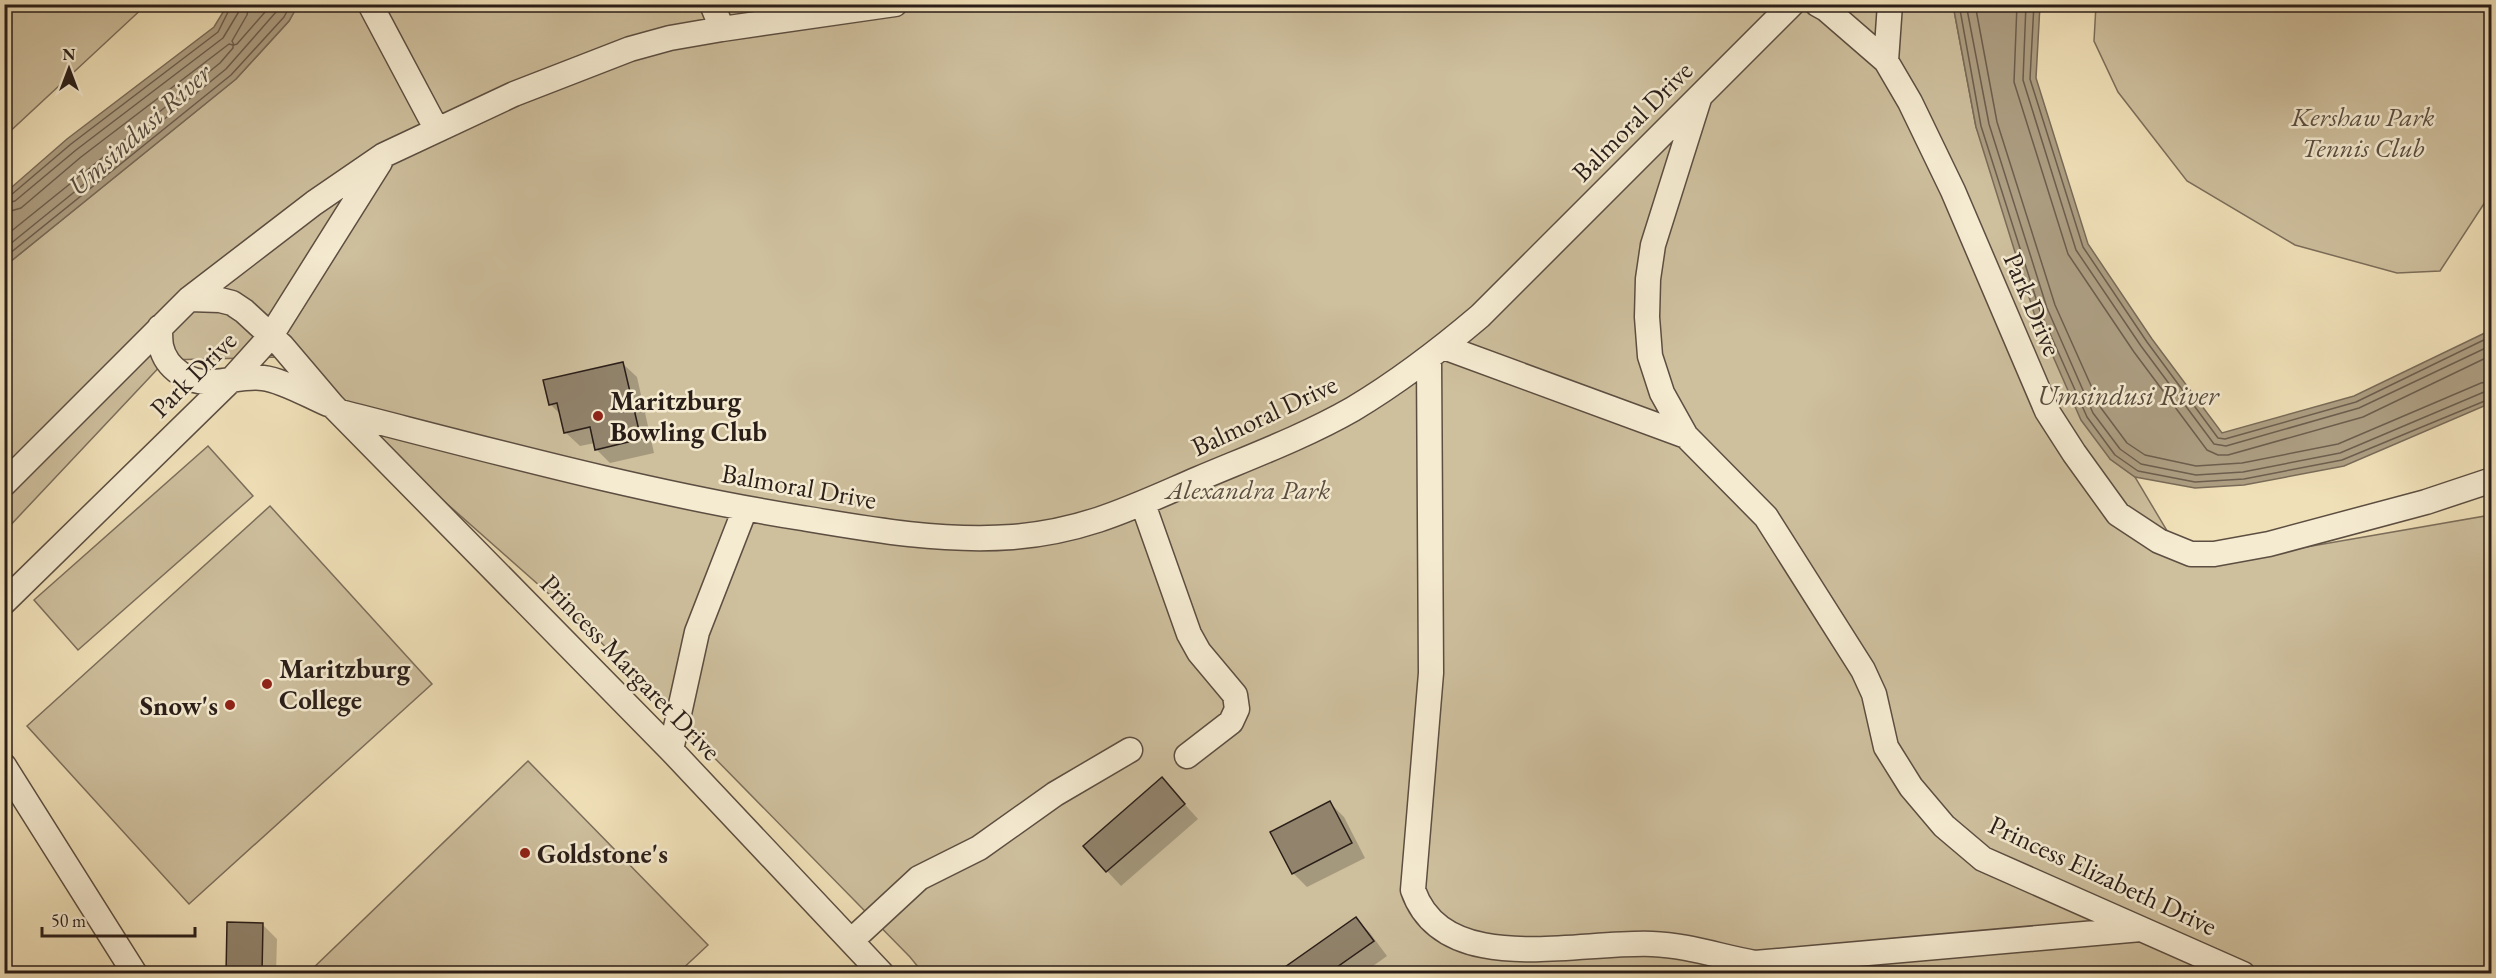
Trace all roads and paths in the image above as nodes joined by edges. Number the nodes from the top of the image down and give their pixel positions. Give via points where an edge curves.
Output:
1 (369, 4) edge
2 (712, 4) edge
3 (895, 4) edge
4 (1792, 4) edge
5 (1890, 4) edge
6 (1825, 6) edge
7 (722, 29) junction
8 (1886, 61) junction
9 (1700, 95) junction
10 (437, 130) junction
11 (384, 155) junction
12 (189, 299) junction
13 (160, 327) junction
14 (270, 337) junction
15 (1437, 353) junction
16 (232, 379) junction
17 (336, 409) junction
18 (1686, 436) junction
19 (2492, 480) edge
20 (4, 484) edge
21 (1143, 504) junction
22 (745, 509) junction
23 (4, 602) edge
24 (671, 750) junction
25 (1130, 750) dead end
26 (1186, 756) dead end
27 (4, 766) edge
28 (2141, 928) junction
29 (851, 941) junction
30 (135, 974) edge
31 (882, 974) edge
32 (2243, 974) edge

1 - 10 street
2 - 7 street
3 - 7 street, Park Drive
4 - 9 street, Balmoral Drive
5 - 8 street
6 - 8 street, Park Drive
7 - 10 street, Park Drive via 630,49 514,94
8 - 19 street, Park Drive via 1953,191 2047,411 2118,514 2159,541 2191,554 2214,554 2280,541
9 - 15 street, Balmoral Drive via 1480,316
9 - 18 street, Princess Elizabeth Drive via 1653,245 1648,279 1650,356 1662,393
10 - 11 street, Park Drive
11 - 12 street, Park Drive
11 - 14 street, Park Drive
12 - 13 street, Park Drive
12 - 14 street via 232,303
13 - 16 street via 165,356 179,374 195,381
13 - 20 street, Park Drive
14 - 16 street, Park Drive
14 - 17 street, Princess Margaret Drive
15 - 18 street
15 - 21 street, Balmoral Drive via 1353,409
15 - 28 street via 1431,673 1413,890 1418,909 1447,939 1467,951 1498,956 1649,943 1679,945 1755,963
16 - 17 street, Princess Margaret Drive via 266,378
16 - 23 street, Park Drive
17 - 22 street, Balmoral Drive via 566,470
17 - 24 street, Princess Margaret Drive
18 - 28 street, Princess Elizabeth Drive via 1766,517 1819,597 1874,694 1886,747 1911,787 1944,826 1983,859
21 - 22 street, Balmoral Drive via 1075,528 1015,537 964,539 881,531
21 - 26 street via 1189,634 1235,695 1237,709 1231,722
22 - 24 street via 697,632
24 - 29 street, Princess Margaret Drive
25 - 29 street via 1055,794 979,848 920,878
27 - 30 street
28 - 32 street, Princess Elizabeth Drive
29 - 31 street, Princess Margaret Drive

